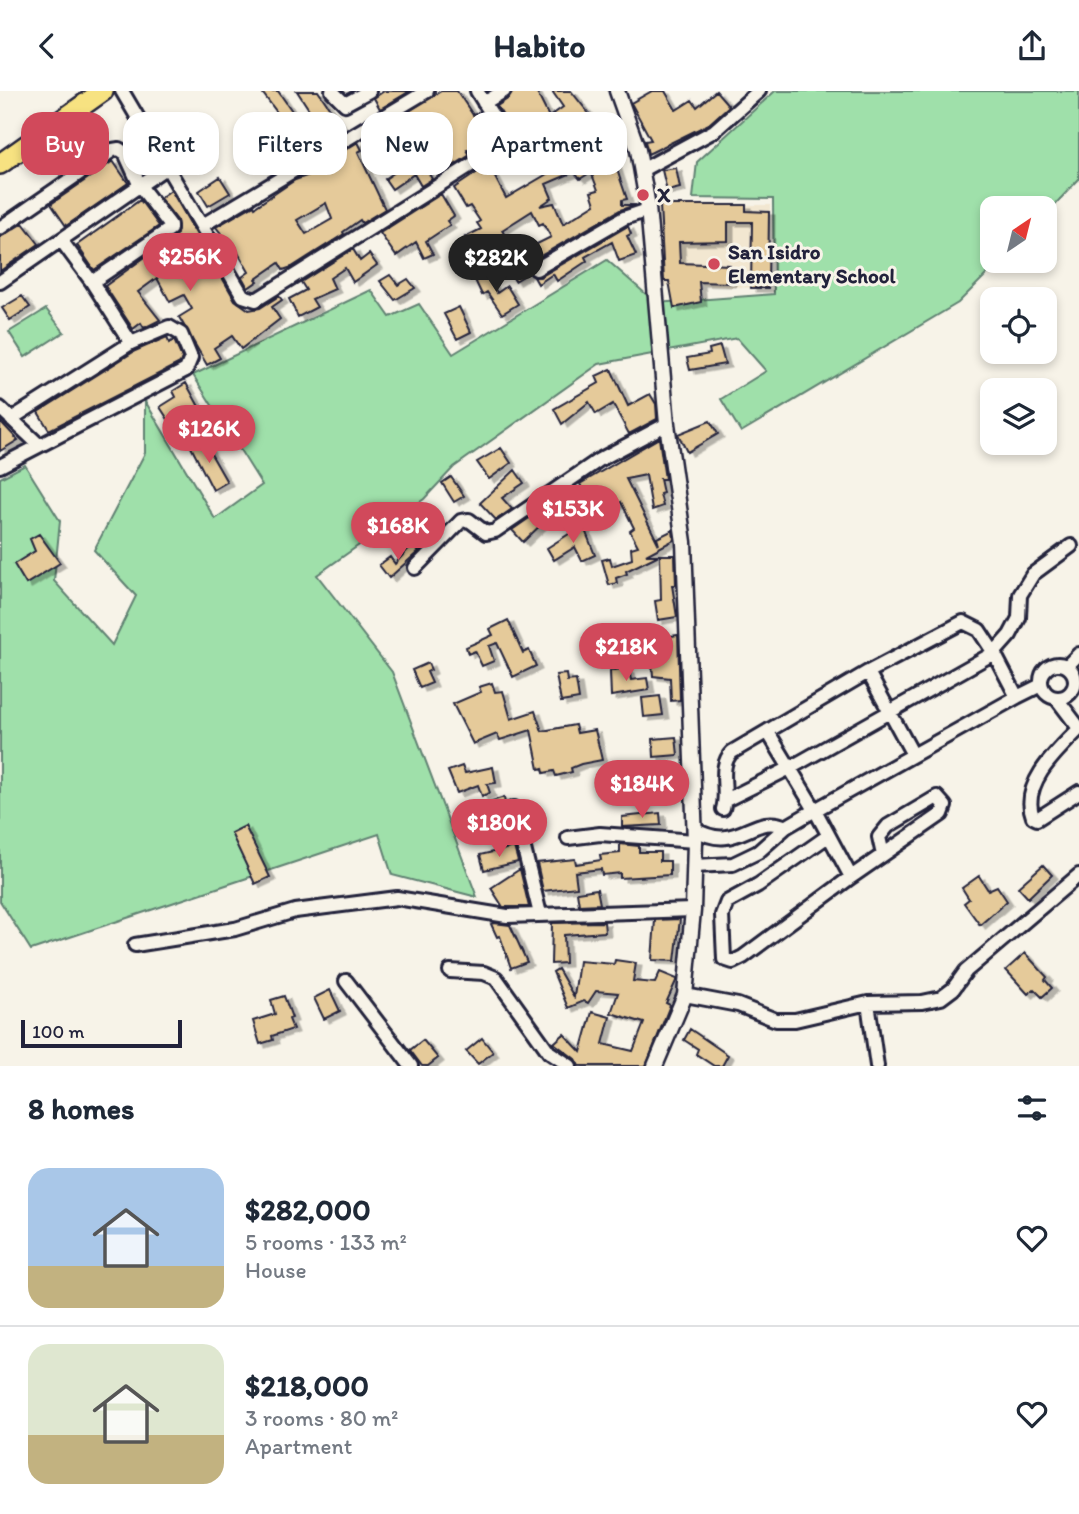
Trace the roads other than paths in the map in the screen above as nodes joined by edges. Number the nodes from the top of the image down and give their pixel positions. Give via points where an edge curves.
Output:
1 (103, 91) edge
2 (122, 91) edge
3 (332, 91) edge
4 (369, 91) edge
5 (427, 91) edge
6 (477, 91) edge
7 (504, 91) edge
8 (617, 91) edge
9 (759, 91) edge
10 (484, 103) junction
11 (135, 112) edge
12 (0, 164) edge
13 (642, 170) junction
14 (155, 175) edge
15 (173, 175) edge
16 (140, 186) junction
17 (648, 210) junction
18 (203, 225) junction
19 (0, 227) edge
20 (61, 240) junction
21 (536, 269) dead end
22 (0, 282) edge
23 (92, 282) junction
24 (131, 344) junction
25 (0, 408) edge
26 (11, 419) junction
27 (667, 424) junction
28 (40, 445) junction
29 (0, 466) edge
30 (1071, 546) dead end
31 (415, 568) dead end
32 (993, 653) junction
33 (1079, 654) edge
34 (1067, 666) junction
35 (868, 672) junction
36 (1041, 685) junction
37 (1017, 697) junction
38 (1057, 699) junction
39 (891, 712) junction
40 (1079, 728) edge
41 (768, 732) junction
42 (912, 753) junction
43 (790, 768) junction
44 (1079, 792) edge
45 (514, 808) dead end
46 (815, 810) junction
47 (786, 827) junction
48 (694, 835) junction
49 (828, 836) junction
50 (568, 838) dead end
51 (883, 855) junction
52 (695, 866) junction
53 (1079, 875) edge
54 (851, 877) junction
55 (694, 910) junction
56 (540, 914) junction
57 (135, 945) dead end
58 (450, 971) dead end
59 (346, 981) dead end
60 (685, 995) junction
61 (868, 1003) junction
62 (411, 1066) edge
63 (570, 1066) edge
64 (655, 1066) edge
65 (877, 1066) edge

1 - 12 main road
2 - 11 street
3 - 4 street via 345,104
5 - 18 street
6 - 10 street
7 - 10 street
8 - 13 street
9 - 13 street via 714,131
10 - 18 street via 507,139 503,145 256,300 243,296
13 - 17 street
14 - 16 street
15 - 18 street
16 - 19 street via 125,153 113,150
16 - 20 street
16 - 23 street via 170,229
17 - 21 street via 624,218
17 - 27 street
20 - 22 street
20 - 23 street
23 - 24 street
24 - 26 street
24 - 28 street via 169,327 181,334 191,364
25 - 26 street
26 - 28 street
27 - 31 street via 599,460 495,531 486,533 469,520 461,521
27 - 48 street via 684,542
28 - 29 street
30 - 32 street via 1034,574 1020,595 1019,618
32 - 35 street via 979,630 963,622
32 - 37 street
32 - 39 street
33 - 34 street
34 - 36 street via 1048,667
34 - 38 street via 1075,687 1068,696
35 - 39 street
35 - 41 street
36 - 37 street
36 - 38 street
37 - 42 street
38 - 40 street
39 - 42 street
39 - 43 street
40 - 44 street via 1041,772 1031,800 1032,817 1037,819
41 - 43 street
41 - 43 street via 727,757 724,805
42 - 46 street
43 - 46 street
45 - 56 street
46 - 47 street
46 - 49 street
47 - 48 street via 770,822 724,840
47 - 52 street via 758,852 733,865
48 - 50 street
48 - 52 street
49 - 54 street
49 - 54 street via 727,902 722,915 724,959 733,962 743,957
51 - 51 street via 942,814 943,800 937,797 888,826 879,838
51 - 54 street
52 - 55 street
53 - 61 street via 941,998
55 - 56 street
55 - 60 street
56 - 57 street via 507,916 397,898 296,911 235,929
58 - 63 street via 496,978 549,1052
59 - 62 street
60 - 61 street via 738,1005 776,1020
60 - 64 street
61 - 65 street

